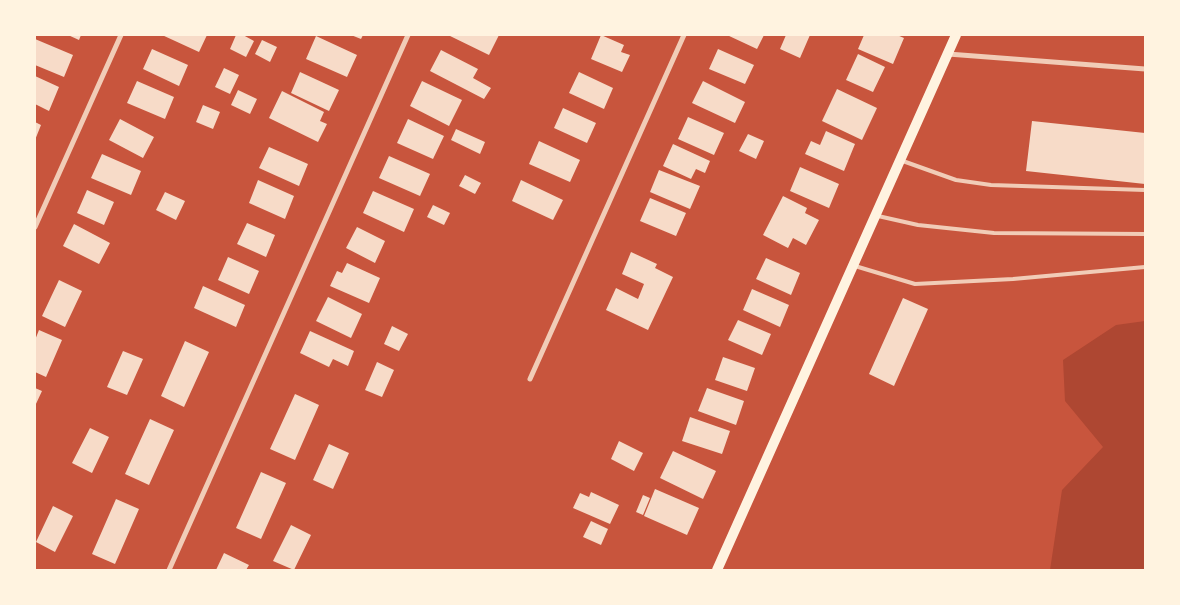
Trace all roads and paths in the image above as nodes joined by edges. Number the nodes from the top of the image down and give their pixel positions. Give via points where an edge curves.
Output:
1 (121, 35) edge
2 (408, 35) edge
3 (684, 35) edge
4 (956, 35) edge
5 (948, 54) junction
6 (1145, 69) edge
7 (900, 160) junction
8 (1145, 190) edge
9 (876, 215) junction
10 (35, 227) edge
11 (1145, 234) edge
12 (853, 265) junction
13 (1145, 267) edge
14 (530, 379) dead end
15 (169, 570) edge
16 (717, 570) edge

1 - 10 street
2 - 15 street
3 - 14 street
4 - 5 main road
5 - 6 street
5 - 7 main road
7 - 8 lane via 956,180 991,185
7 - 9 main road
9 - 11 lane via 918,225 994,233
9 - 12 main road
12 - 13 lane via 915,284
12 - 16 main road

